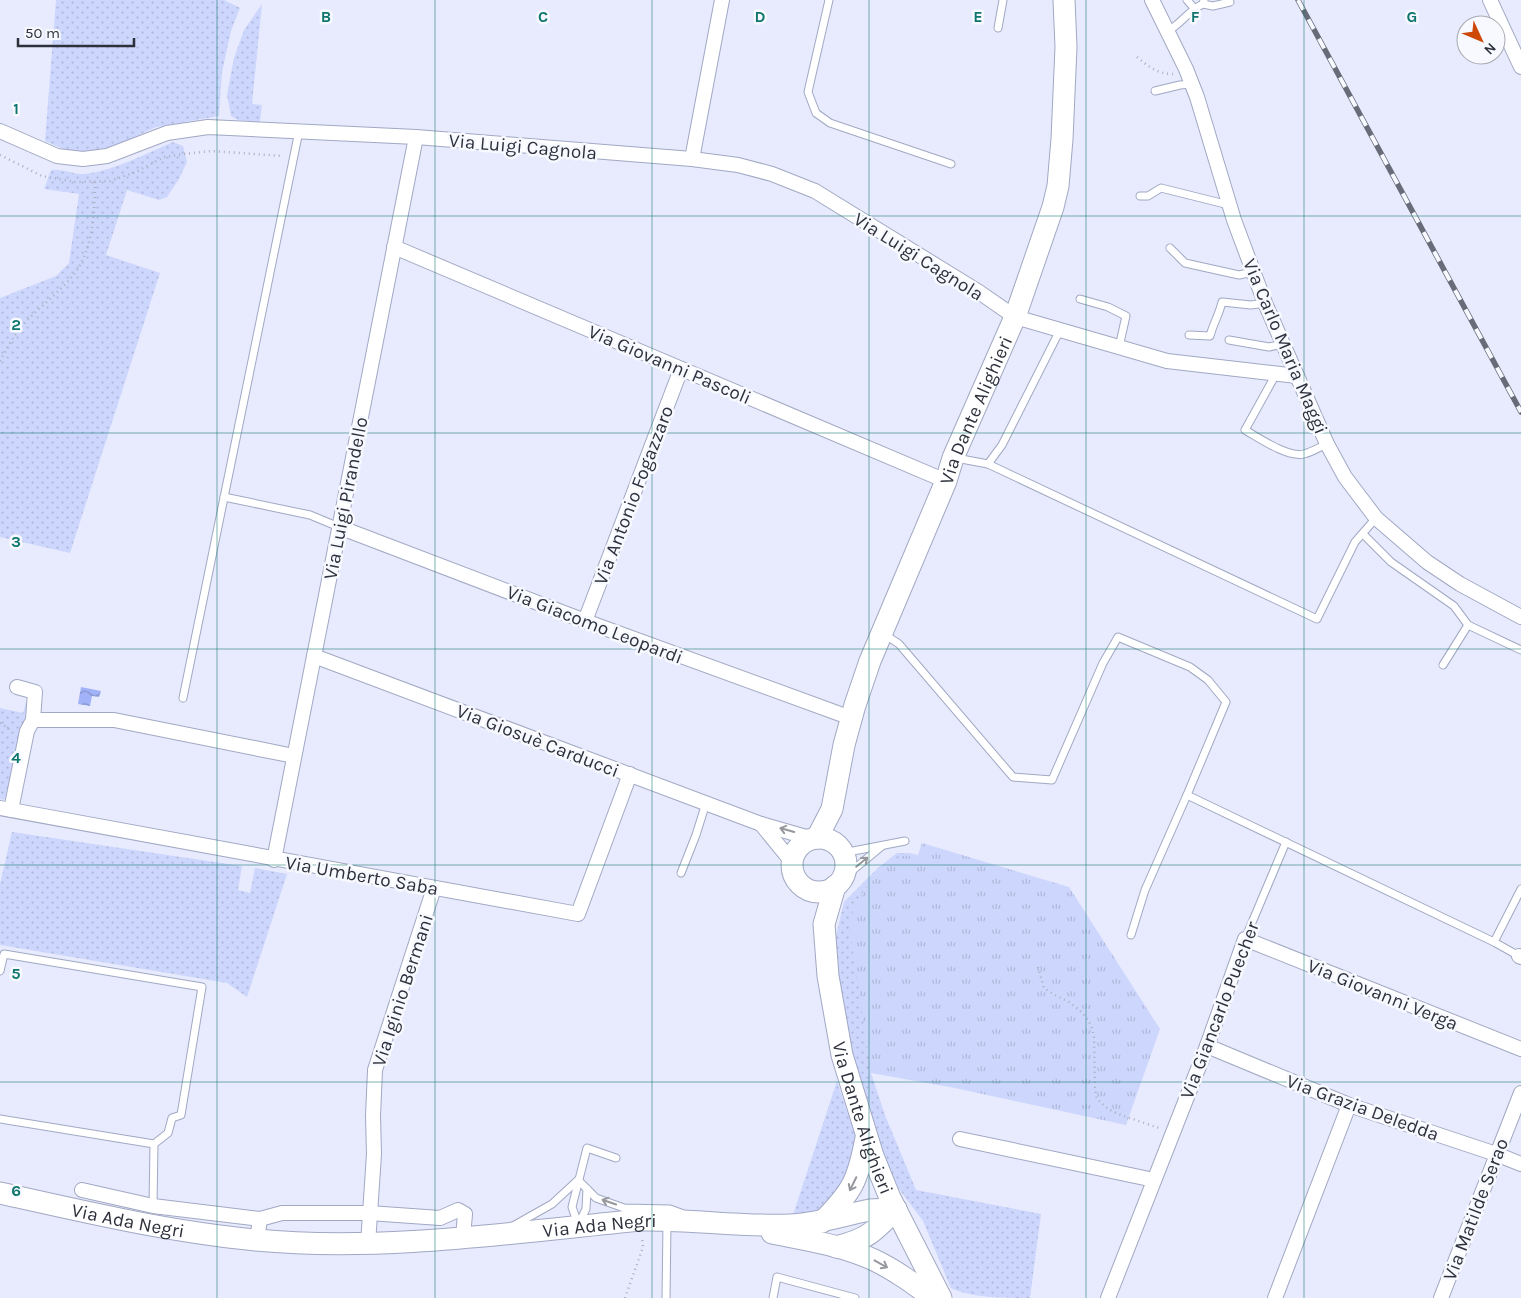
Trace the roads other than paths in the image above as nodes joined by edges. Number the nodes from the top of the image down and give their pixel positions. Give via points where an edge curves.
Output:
1 (722, 0) edge
2 (829, 0) edge
3 (1003, 0) edge
4 (1064, 0) edge
5 (1152, 0) edge
6 (1187, 0) edge
7 (1490, 0) edge
8 (1203, 2) edge
9 (1230, 2) dead end
10 (1194, 8) junction
11 (998, 28) dead end
12 (1168, 31) junction
13 (1521, 67) edge
14 (1192, 84) junction
15 (1154, 91) dead end
16 (0, 131) edge
17 (299, 131) junction
18 (416, 137) junction
19 (692, 159) junction
20 (951, 164) dead end
21 (1140, 196) dead end
22 (1230, 206) junction
23 (394, 247) junction
24 (1170, 248) dead end
25 (1253, 272) junction
26 (1080, 299) dead end
27 (1265, 302) junction
28 (1015, 317) junction
29 (1060, 330) junction
30 (1189, 335) dead end
31 (1229, 340) dead end
32 (1283, 344) junction
33 (1119, 347) junction
34 (681, 369) junction
35 (1276, 373) junction
36 (1297, 376) junction
37 (1327, 444) junction
38 (953, 458) junction
39 (988, 464) junction
40 (946, 480) junction
41 (224, 497) junction
42 (1376, 518) junction
43 (339, 527) junction
44 (1362, 534) junction
45 (1521, 617) edge
46 (585, 621) junction
47 (1468, 625) junction
48 (882, 633) junction
49 (1521, 650) edge
50 (314, 656) junction
51 (1443, 665) dead end
52 (17, 688) dead end
53 (183, 698) dead end
54 (851, 718) junction
55 (33, 720) junction
56 (294, 756) junction
57 (630, 774) junction
58 (1187, 795) junction
59 (706, 803) junction
60 (5, 809) edge
61 (832, 809) junction
62 (762, 824) junction
63 (815, 838) junction
64 (905, 841) dead end
65 (1286, 842) junction
66 (883, 845) junction
67 (840, 849) junction
68 (274, 860) junction
69 (792, 862) junction
70 (681, 873) dead end
71 (839, 882) junction
72 (434, 888) junction
73 (806, 888) junction
74 (1521, 889) edge
75 (824, 924) junction
76 (1131, 936) dead end
77 (1245, 939) junction
78 (1494, 942) junction
79 (1520, 956) edge
80 (0, 971) edge
81 (1207, 1046) junction
82 (1521, 1050) edge
83 (1521, 1092) edge
84 (1349, 1105) junction
85 (0, 1119) edge
86 (866, 1138) junction
87 (960, 1139) dead end
88 (154, 1144) junction
89 (1496, 1154) junction
90 (616, 1158) dead end
91 (1521, 1164) edge
92 (578, 1180) junction
93 (1154, 1180) junction
94 (587, 1189) junction
95 (82, 1190) dead end
96 (0, 1193) edge
97 (153, 1206) junction
98 (896, 1209) junction
99 (369, 1213) junction
100 (260, 1219) junction
101 (668, 1220) junction
102 (822, 1222) junction
103 (707, 1223) junction
104 (736, 1225) junction
105 (578, 1226) junction
106 (499, 1233) junction
107 (463, 1237) junction
108 (257, 1240) junction
109 (368, 1244) junction
110 (836, 1247) junction
111 (666, 1298) edge
112 (773, 1298) edge
113 (854, 1298) edge
114 (933, 1298) edge
115 (941, 1298) edge
116 (1108, 1298) edge
117 (1275, 1298) edge
118 (1441, 1298) edge

1 - 19 street
2 - 20 lane via 808,92 816,113 830,123
3 - 11 lane
4 - 28 main road, Via Dante Alighieri via 1066,47 1058,186
5 - 12 street, Via Carlo Maria Maggi
6 - 10 lane
7 - 13 street
8 - 9 lane via 1213,6
8 - 10 lane
10 - 12 lane
12 - 14 street, Via Carlo Maria Maggi
14 - 15 lane
14 - 22 street, Via Carlo Maria Maggi
16 - 17 street, Via Luigi Cagnola via 57,156 83,160 107,156 167,133 208,128
17 - 18 street, Via Luigi Cagnola
17 - 41 lane
18 - 19 street, Via Luigi Cagnola
18 - 23 street, Via Luigi Pirandello
19 - 28 street, Via Luigi Cagnola via 738,165 815,191
21 - 22 lane via 1148,196 1161,188
22 - 25 street, Via Carlo Maria Maggi
23 - 34 street, Via Giovanni Pascoli
23 - 43 street, Via Luigi Pirandello
24 - 25 lane via 1185,263 1239,275
25 - 27 street, Via Carlo Maria Maggi
26 - 33 lane via 1126,316
27 - 30 lane via 1251,305 1222,302 1210,336
27 - 32 street, Via Carlo Maria Maggi
28 - 29 street, Via Luigi Cagnola
28 - 38 main road, Via Dante Alighieri
29 - 33 street, Via Luigi Cagnola
29 - 39 lane via 1002,445
31 - 32 lane via 1269,346
32 - 36 street, Via Carlo Maria Maggi
33 - 35 street, Via Luigi Cagnola via 1167,361
34 - 40 street, Via Giovanni Pascoli
34 - 46 street, Via Antonio Fogazzaro
35 - 36 street, Via Luigi Cagnola
35 - 37 lane via 1245,430 1291,453 1303,454
36 - 37 street, Via Carlo Maria Maggi
37 - 42 street, Via Carlo Maria Maggi via 1345,477
38 - 39 lane
38 - 40 main road, Via Dante Alighieri
39 - 44 lane via 1317,619
40 - 48 main road, Via Dante Alighieri
41 - 43 lane via 310,515
41 - 53 lane
42 - 44 lane
42 - 45 street, Via Carlo Maria Maggi via 1427,562
43 - 46 street, Via Giacomo Leopardi
43 - 50 street, Via Luigi Pirandello
44 - 47 lane via 1391,562 1454,606
46 - 54 street, Via Giacomo Leopardi
47 - 49 lane
47 - 51 lane
48 - 54 main road, Via Dante Alighieri
48 - 58 lane via 899,644 1013,777 1052,780 1118,637 1190,668 1208,680 1226,702
50 - 56 street, Via Luigi Pirandello
50 - 57 street, Via Giosuè Carducci
52 - 55 street via 35,692
54 - 61 main road, Via Dante Alighieri
55 - 56 street via 114,720
55 - 60 street
56 - 68 street, Via Luigi Pirandello
57 - 59 street, Via Giosuè Carducci
57 - 72 street, Via Umberto Saba via 578,914
58 - 65 lane
58 - 76 lane via 1145,890
59 - 62 street, Via Giosuè Carducci
59 - 70 lane
60 - 68 street, Via Umberto Saba
61 - 63 main road, Via Dante Alighieri
61 - 67 main road, Via Dante Alighieri
63 -> 62 street, Via Giosuè Carducci
62 - 69 street
63 - 67 main road via 830,840
63 - 69 main road via 799,847
64 - 66 lane
65 - 77 lane, Via Giancarlo Puecher
65 - 78 lane
66 - 67 lane
71 -> 66 lane
67 - 71 main road via 846,863
68 - 72 street, Via Umberto Saba
69 - 73 main road via 796,879
71 - 73 main road via 818,892
71 - 75 main road, Via Dante Alighieri
72 - 99 street, Via Iginio Bermani via 375,1070 374,1154
73 - 75 main road, Via Dante Alighieri
74 - 78 lane
75 - 86 main road, Via Dante Alighieri via 834,1018
77 - 81 street, Via Giancarlo Puecher
77 - 82 street, Via Giovanni Verga
78 - 79 lane
80 - 88 lane via 4,954 202,987 181,1115 172,1118 168,1133
81 - 84 street, Via Grazia Deledda
81 - 93 street, Via Giancarlo Puecher
83 - 89 street, Via Matilde Serao
84 - 89 street, Via Grazia Deledda
84 - 117 street
85 - 88 lane
86 - 98 main road, Via Dante Alighieri
86 -> 102 main road via 860,1169 848,1195
87 - 93 street
88 - 97 lane
89 - 91 street, Via Grazia Deledda
89 - 118 street, Via Matilde Serao
90 - 92 lane via 587,1148
92 - 94 lane
92 - 105 lane via 572,1207
92 - 106 lane via 552,1204
93 - 116 street, Via Giancarlo Puecher
103 -> 94 lane via 670,1209 624,1208 596,1198
94 - 105 lane via 586,1209
95 - 97 street
96 - 108 main road, Via Ada Negri via 111,1218
97 - 100 street
98 - 102 main road, Via Ada Negri via 870,1210
98 - 110 main road, Via Ada Negri via 870,1235
98 - 115 main road, Via Dante Alighieri
99 - 100 street via 282,1213
99 - 107 street via 440,1218 458,1210 465,1214
99 - 109 street, Via Iginio Bermani
100 - 108 street
101 - 103 main road, Via Ada Negri
101 - 105 main road, Via Ada Negri
101 - 111 lane
102 - 104 main road, Via Ada Negri
103 - 104 main road, Via Ada Negri
104 - 110 main road, Via Ada Negri
105 - 106 main road, Via Ada Negri
106 - 107 main road, Via Ada Negri
107 - 109 main road, Via Ada Negri
108 - 109 main road, Via Ada Negri
110 -> 114 main road, Via Ada Negri via 873,1260 905,1277
112 - 113 lane via 777,1277

